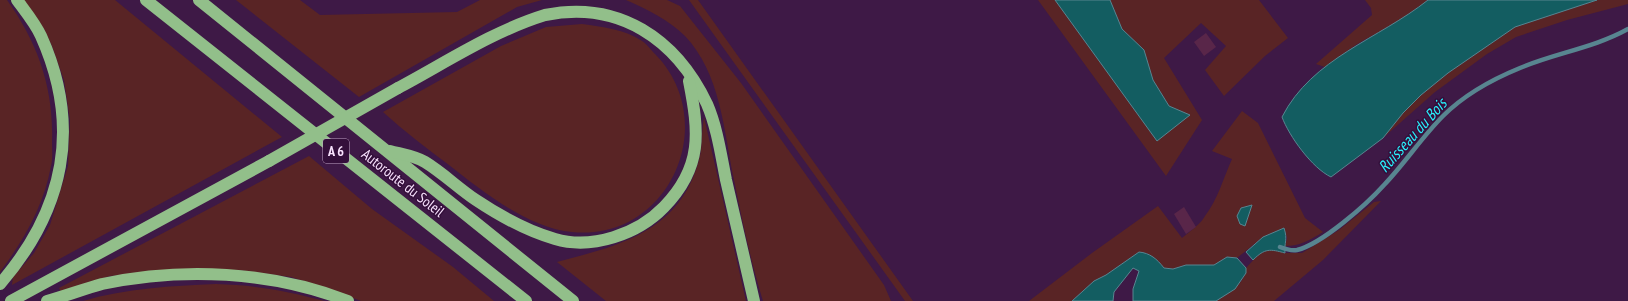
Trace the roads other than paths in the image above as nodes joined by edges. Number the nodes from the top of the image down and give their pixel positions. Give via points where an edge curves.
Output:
1 (17, 0) edge
2 (146, 0) edge
3 (200, 0) edge
4 (686, 70) junction
5 (383, 148) junction
6 (0, 284) edge
7 (13, 301) edge
8 (47, 301) edge
9 (348, 301) edge
10 (526, 301) edge
11 (573, 301) edge
12 (754, 301) edge

1 - 6 highway via 40,34 56,74 62,102 62,154 56,186 45,218 34,240
2 - 10 highway, Autoroute du Soleil / A 6
3 - 5 highway, Autoroute du Soleil / A 6
4 - 5 highway via 697,130 690,169 682,185 656,215 637,228 618,236 579,242 556,240 476,200 424,161
4 - 7 highway, bridge via 662,40 632,21 615,14 593,10 545,15 516,26 398,88
4 - 12 highway via 707,104 716,134
5 - 11 highway, Autoroute du Soleil / A 6
8 - 9 highway via 102,284 196,274 242,276 290,284

